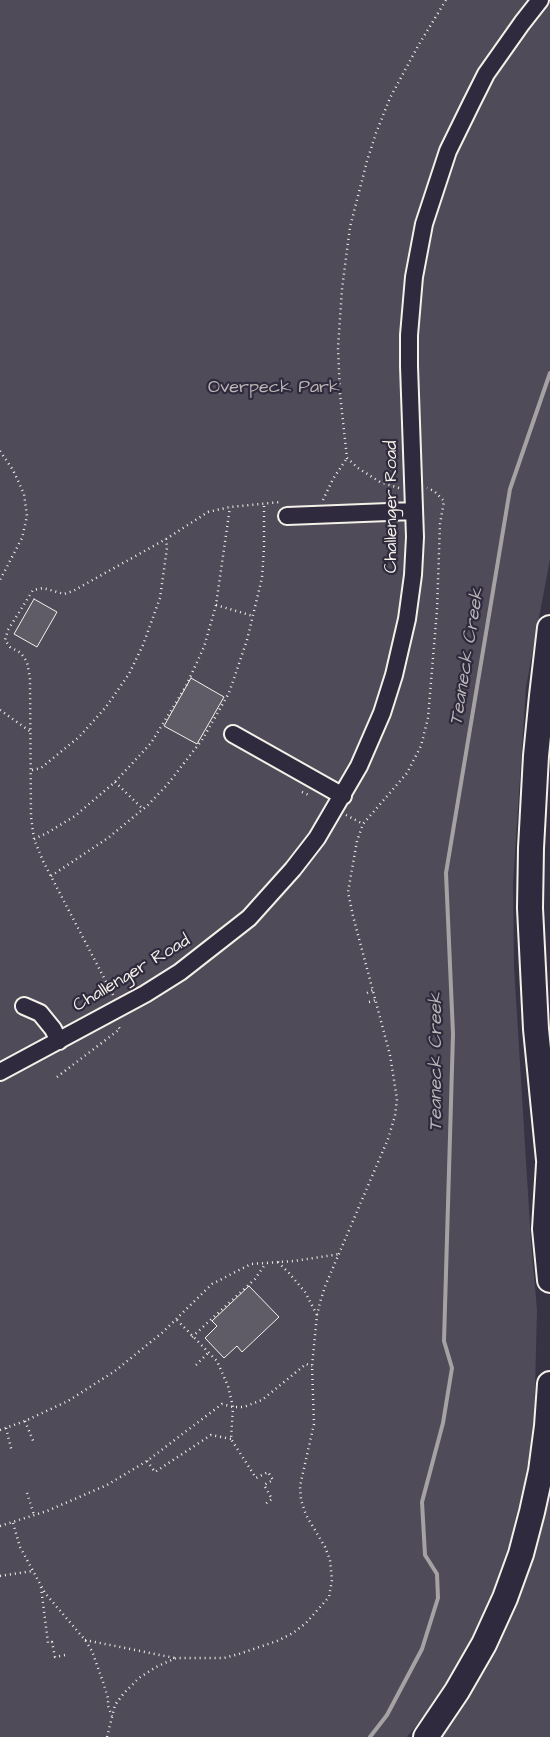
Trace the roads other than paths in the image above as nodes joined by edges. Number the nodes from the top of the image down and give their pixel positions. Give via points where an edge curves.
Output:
1 (540, 0) edge
2 (285, 509) road end
3 (414, 511) junction
4 (550, 628) edge
5 (233, 734) dead end
6 (342, 796) junction
7 (24, 1006) dead end
8 (59, 1041) junction
9 (0, 1072) edge
10 (549, 1164) edge
11 (550, 1170) edge
12 (550, 1280) edge
13 (550, 1384) edge
14 (426, 1737) edge

1 - 3 street, Challenger Road via 486,74 474,96 448,151 424,224 414,277 410,334 408,490
2 - 3 street
3 - 6 street, Challenger Road via 413,575 394,675 382,713
4 - 10 highway via 538,734 530,878 534,997
5 - 6 street
6 - 8 street, Challenger Road via 317,838 249,918 180,972
7 - 8 street via 40,1013
8 - 9 street, Challenger Road
10 - 11 highway
10 - 12 highway via 546,1229
13 - 14 highway via 541,1471 518,1562 480,1652

